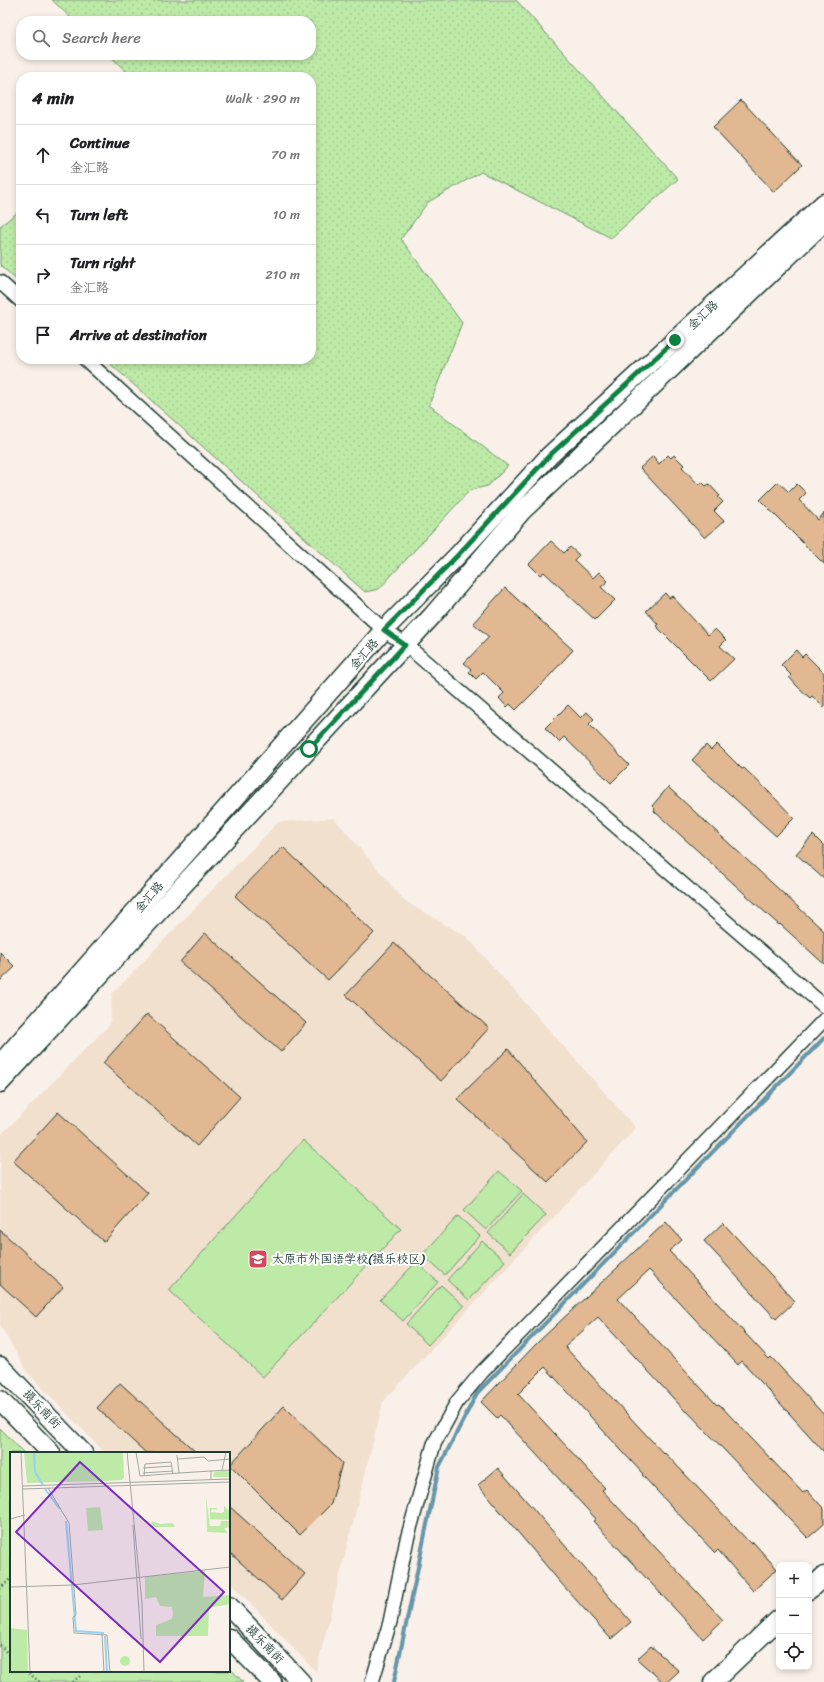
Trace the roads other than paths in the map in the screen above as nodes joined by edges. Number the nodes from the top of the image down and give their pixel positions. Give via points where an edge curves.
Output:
1 (824, 203) edge
2 (824, 222) edge
3 (0, 282) edge
4 (16, 296) edge
5 (91, 364) edge
6 (384, 630) junction
7 (405, 645) junction
8 (824, 1006) edge
9 (824, 1020) edge
10 (0, 1064) edge
11 (0, 1083) edge
12 (0, 1366) edge
13 (0, 1400) edge
14 (50, 1452) edge
15 (82, 1452) edge
16 (824, 1576) edge
17 (812, 1587) edge
18 (230, 1607) edge
19 (776, 1622) edge
20 (230, 1639) edge
21 (272, 1682) edge
22 (301, 1682) edge
23 (372, 1682) edge
24 (713, 1682) edge

1 - 6 street, 金汇路 via 549,456 457,556
2 - 7 street, 金汇路 via 522,511
3 - 4 street
5 - 6 street
6 - 7 street
6 - 10 street, 金汇路
7 - 8 street
7 - 11 street, 金汇路
9 - 23 street via 482,1372 457,1402 434,1444 406,1539 390,1622
12 - 15 street, 摄乐南街
13 - 14 street, 摄乐南街
16 - 17 street
18 - 22 street, 摄乐南街
19 - 24 street
20 - 21 street, 摄乐南街

